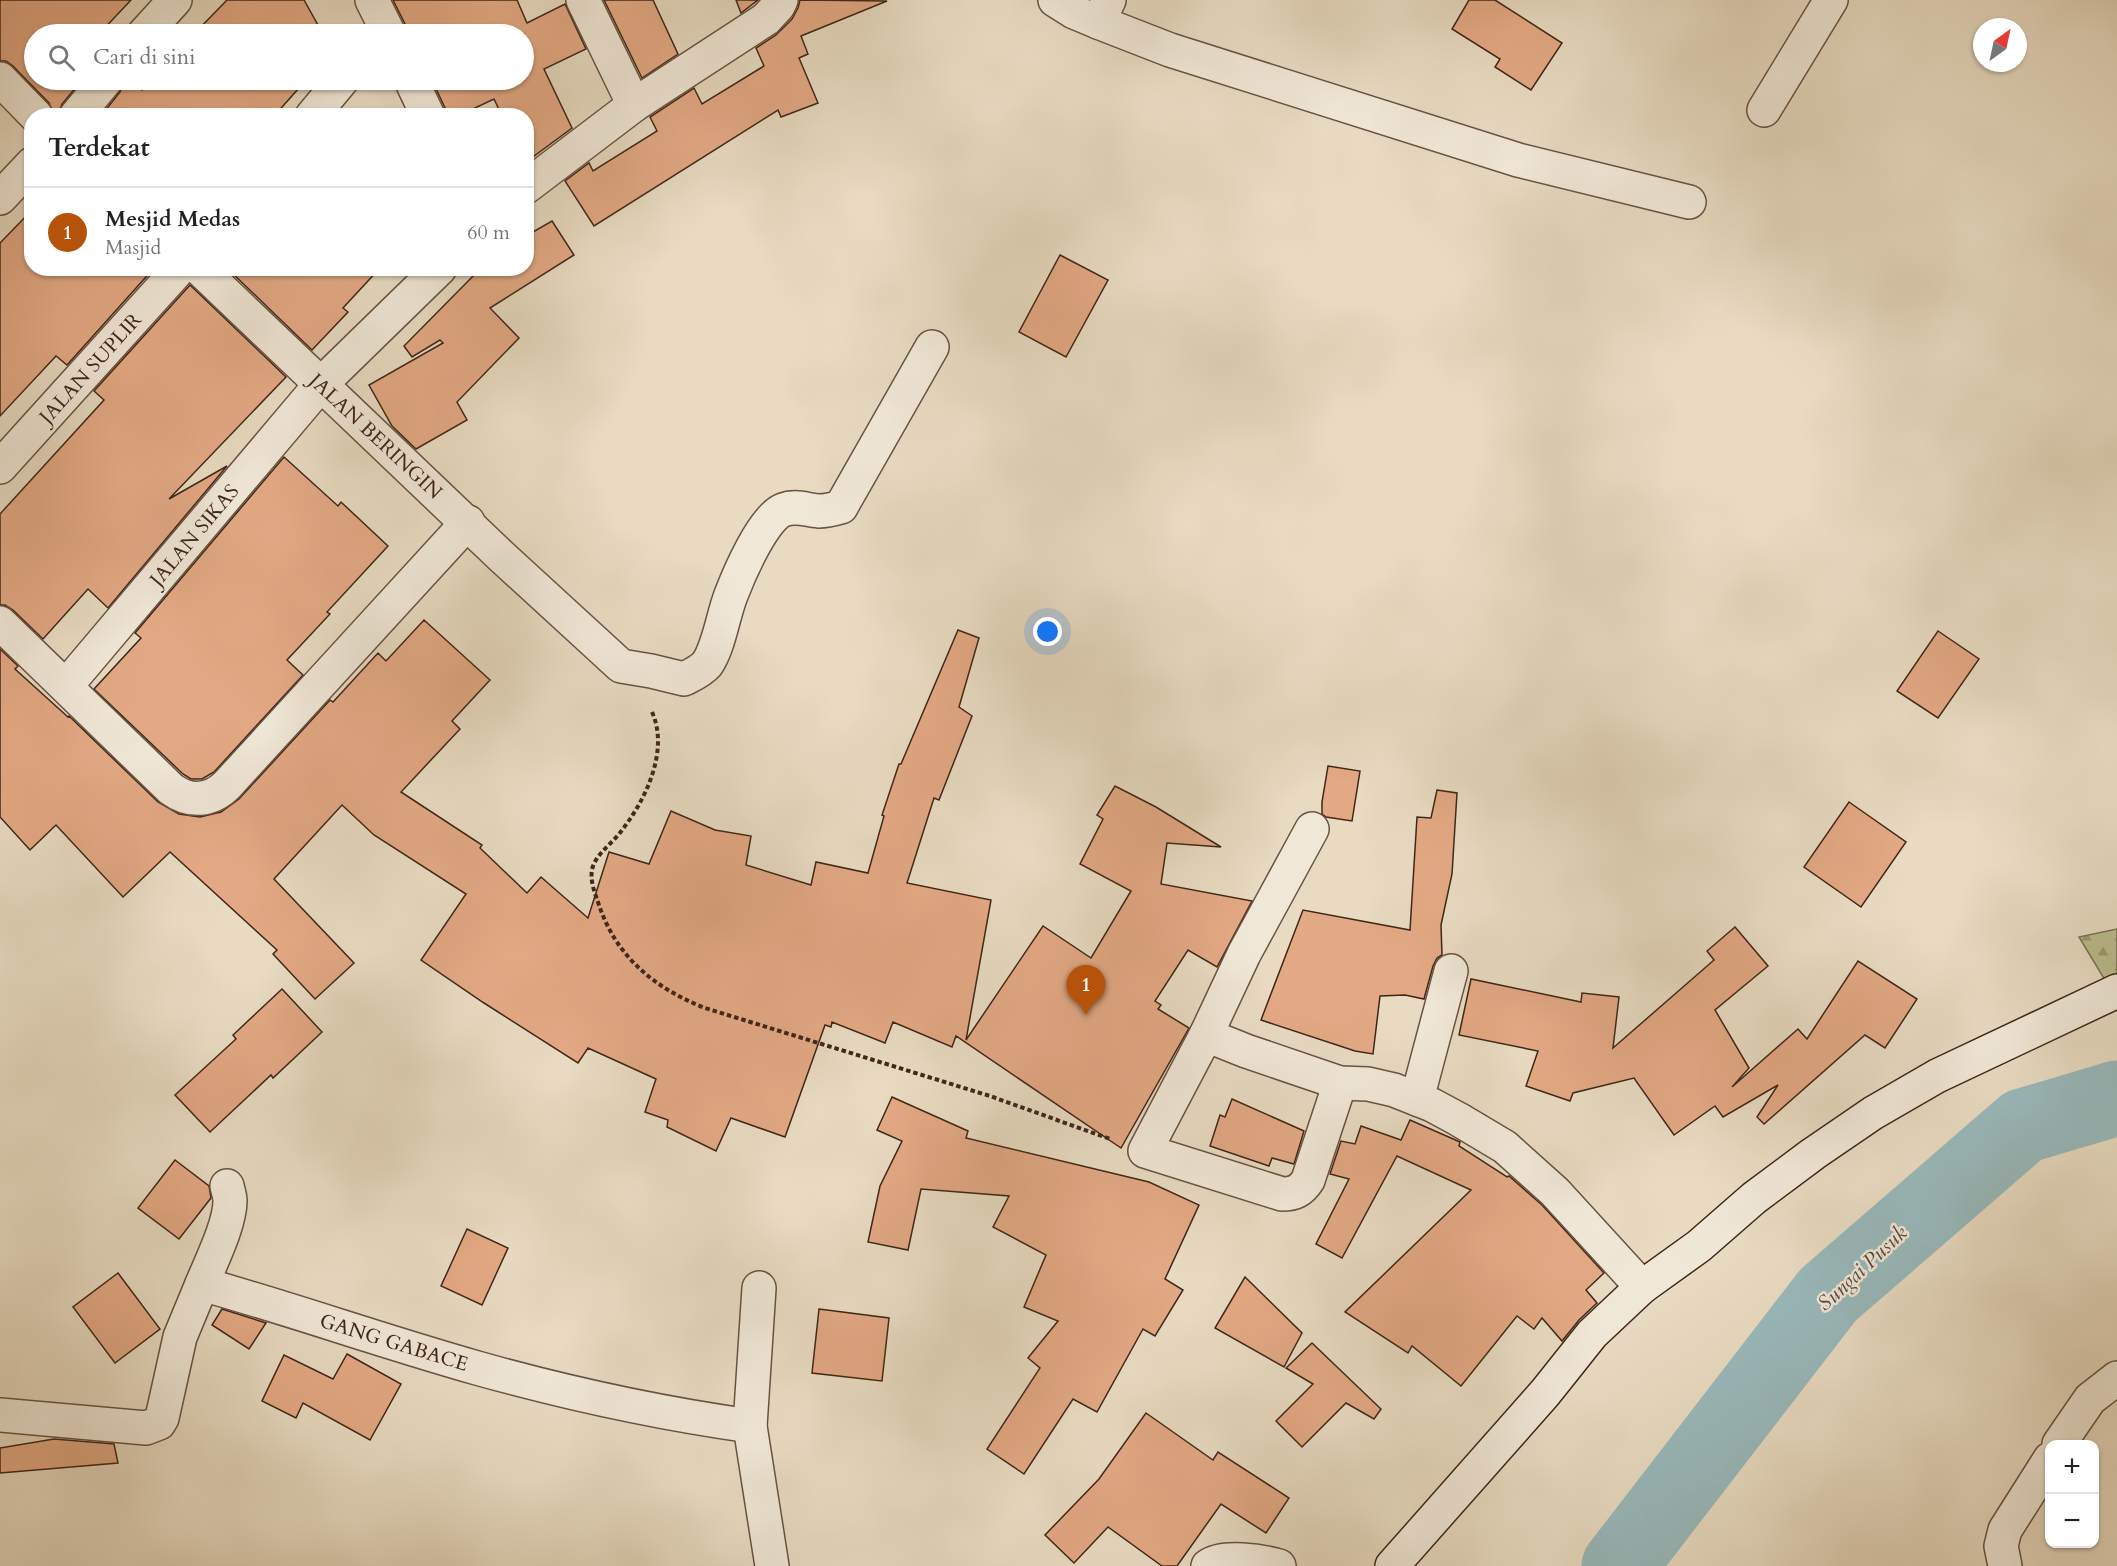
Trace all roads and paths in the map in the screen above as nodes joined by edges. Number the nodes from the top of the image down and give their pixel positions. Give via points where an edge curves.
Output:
1 (175, 0) edge
2 (583, 0) edge
3 (781, 0) edge
4 (1055, 0) edge
5 (1831, 0) edge
6 (1104, 11) edge
7 (153, 24) edge
8 (0, 79) edge
9 (98, 90) edge
10 (334, 90) edge
11 (416, 90) edge
12 (634, 105) junction
13 (28, 108) edge
14 (83, 108) edge
15 (319, 108) edge
16 (424, 108) edge
17 (1764, 110) dead end
18 (24, 172) edge
19 (534, 181) edge
20 (0, 198) edge
21 (1689, 202) dead end
22 (173, 276) edge
23 (208, 276) edge
24 (432, 276) edge
25 (932, 347) dead end
26 (321, 384) junction
27 (0, 467) edge
28 (468, 522) junction
29 (0, 623) edge
30 (621, 666) junction
31 (66, 686) junction
32 (1312, 829) dead end
33 (1451, 971) dead end
34 (2116, 995) edge
35 (1206, 1035) junction
36 (1340, 1083) junction
37 (1417, 1099) junction
38 (1145, 1151) junction
39 (227, 1186) dead end
40 (202, 1284) junction
41 (1642, 1287) junction
42 (759, 1288) dead end
43 (2117, 1378) edge
44 (0, 1415) edge
45 (750, 1426) junction
46 (2062, 1440) edge
47 (2045, 1465) edge
48 (772, 1566) edge
49 (1208, 1566) edge
50 (1279, 1566) edge
51 (1392, 1566) edge
52 (2005, 1566) edge

1 - 7 street
2 - 12 street
3 - 12 street via 766,19
4 - 6 street via 1074,12
5 - 17 street
6 - 21 street via 1170,50 1518,159
8 - 13 street
9 - 14 street
10 - 15 street
11 - 16 street
12 - 19 street
18 - 20 street
22 - 27 street, JALAN SUPLIR
23 - 26 street, JALAN BERINGIN
24 - 26 street, JALAN SIKAS
25 - 30 street via 842,507 783,510 769,520 731,595 707,663 684,679
26 - 28 street, JALAN BERINGIN
26 - 31 street, JALAN SIKAS
28 - 30 street, JALAN BERINGIN
28 - 31 street via 227,785 206,798 176,793
29 - 31 street
30 - 38 path via 655,719 658,754 642,797 619,835 598,856 592,879 611,931 641,970 660,986 705,1008 990,1096
32 - 35 street via 1244,954
33 - 37 street
34 - 41 street via 1937,1076 1873,1113 1754,1198 1699,1246
35 - 36 street
35 - 38 street
36 - 37 street via 1368,1084
36 - 38 street via 1308,1180 1294,1193 1282,1194
37 - 41 street via 1505,1147 1555,1192
39 - 40 street via 227,1216
40 - 44 street via 180,1337 159,1423 146,1428
40 - 45 street, GANG GABACE via 521,1380 634,1406
41 - 51 street via 1592,1334
42 - 45 street
43 - 46 street via 2090,1399
45 - 48 street
47 - 52 street via 2005,1530 2001,1546
49 - 50 street via 1229,1559

